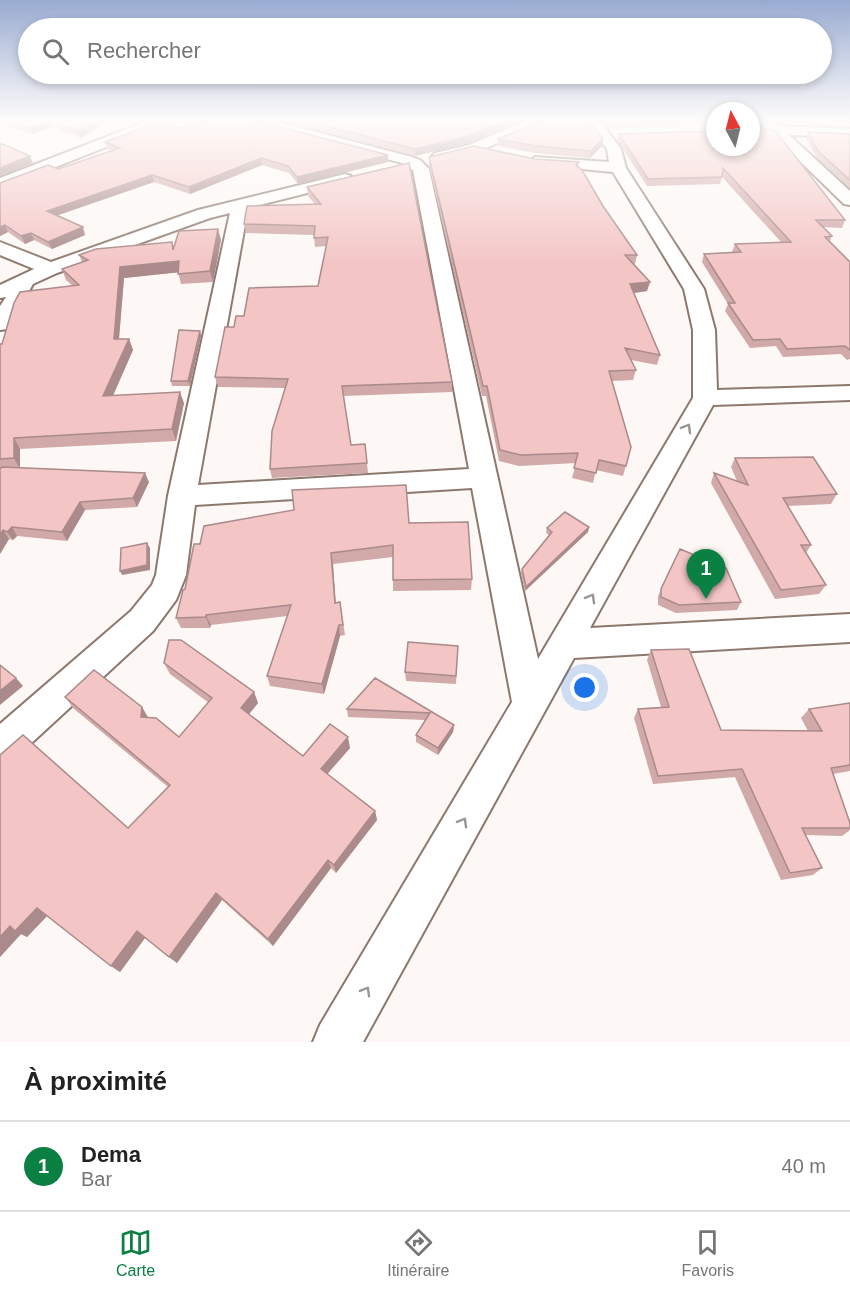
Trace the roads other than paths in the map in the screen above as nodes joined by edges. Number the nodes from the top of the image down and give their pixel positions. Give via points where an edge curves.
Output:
1 (618, 168) edge
2 (39, 169) edge
3 (391, 169) edge
4 (421, 169) edge
5 (817, 169) edge
6 (0, 184) edge
7 (850, 200) edge
8 (240, 204) junction
9 (0, 248) edge
10 (50, 269) junction
11 (26, 279) junction
12 (0, 292) edge
13 (0, 324) edge
14 (850, 393) edge
15 (705, 398) junction
16 (484, 478) junction
17 (182, 496) junction
18 (850, 628) edge
19 (564, 644) junction
20 (530, 704) junction
21 (0, 748) edge
22 (337, 1042) edge

1 - 15 street via 680,264 702,311 706,338
2 - 6 street
3 - 8 street
4 - 16 street
5 - 7 street
8 - 10 street
8 - 17 street
9 - 10 street
10 - 11 street
11 - 12 street
11 - 13 street
14 - 15 street
19 -> 15 street
16 - 17 street
16 - 20 street
17 - 21 street via 171,575 156,605
18 - 19 street
19 - 20 street
22 -> 20 street

